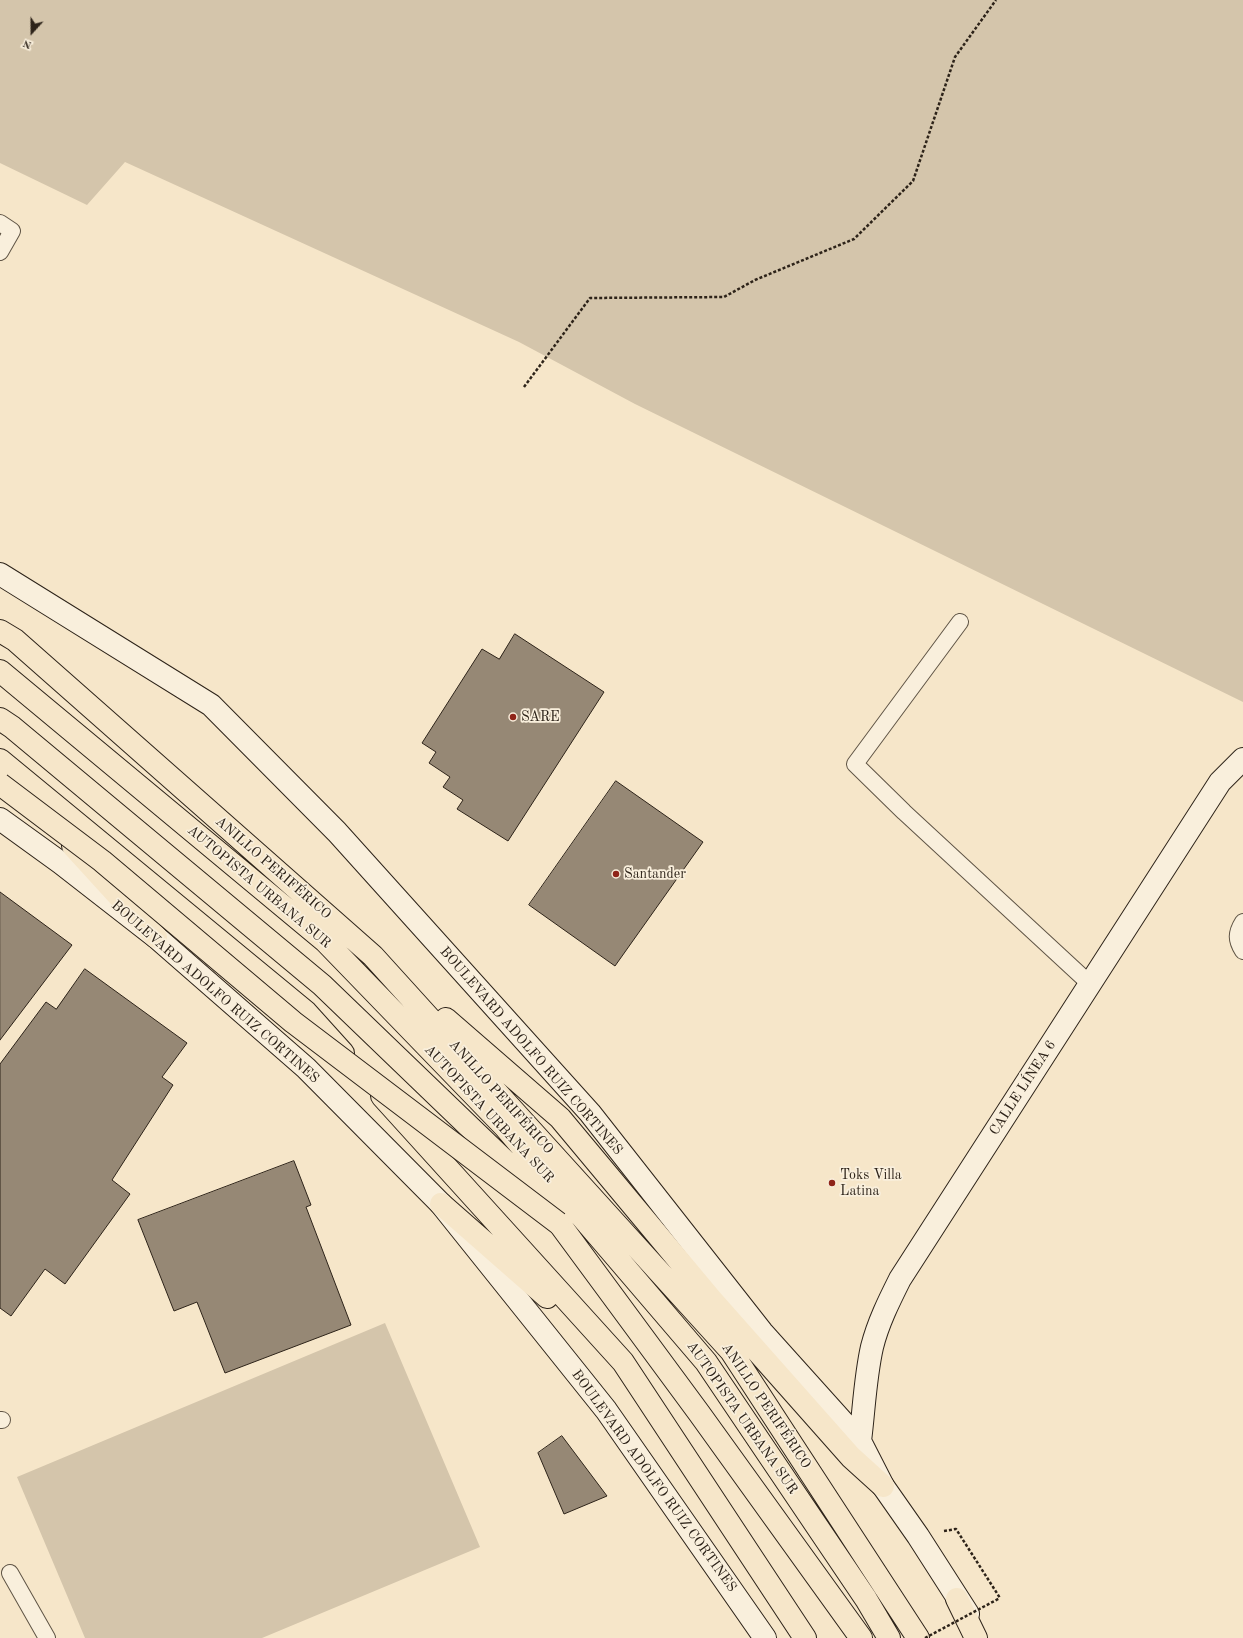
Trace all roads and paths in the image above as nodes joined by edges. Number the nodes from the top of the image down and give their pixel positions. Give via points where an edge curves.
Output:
1 (996, 0) edge
2 (0, 223) edge
3 (0, 252) edge
4 (524, 387) dead end
5 (0, 574) edge
6 (960, 622) dead end
7 (0, 631) edge
8 (0, 671) edge
9 (0, 719) edge
10 (1243, 759) edge
11 (0, 760) edge
12 (0, 765) edge
13 (0, 784) edge
14 (0, 819) edge
15 (1243, 922) edge
16 (156, 937) junction
17 (1243, 951) edge
18 (373, 956) junction
19 (1090, 984) junction
20 (441, 1204) junction
21 (558, 1223) junction
22 (623, 1362) junction
23 (860, 1441) junction
24 (883, 1486) junction
25 (956, 1529) dead end
26 (10, 1573) dead end
27 (957, 1599) junction
28 (48, 1638) edge
29 (765, 1638) edge
30 (805, 1638) edge
31 (861, 1638) edge
32 (889, 1638) edge
33 (918, 1638) edge
34 (925, 1638) edge
35 (976, 1638) edge
36 (984, 1638) edge

1 - 4 path via 955,57 913,181 854,239 755,280 724,297 590,298
2 - 3 lane via 12,231
5 - 23 main road, BOULEVARD ADOLFO RUIZ CORTINES via 211,705 238,732 337,832 590,1113 762,1332
6 - 19 lane via 855,764
7 - 18 highway, ANILLO PERIFÉRICO via 15,640
8 - 32 highway, AUTOPISTA URBANA SUR via 325,941 505,1127 706,1362 866,1599
9 - 21 highway, AUTOPISTA URBANA SUR, bridge via 322,985 533,1188
10 - 19 main road, CALLE LÍNEA 6 via 1220,782
11 - 22 highway via 306,1012
12 - 16 highway
13 - 21 highway, bridge via 102,861 293,1022
14 - 16 main road, BOULEVARD ADOLFO RUIZ CORTINES
15 - 17 lane via 1238,930 1239,944
16 - 20 main road, BOULEVARD ADOLFO RUIZ CORTINES via 306,1068
18 - 24 highway via 560,1118 711,1299 851,1457
18 - 33 highway, ANILLO PERIFÉRICO via 731,1351
19 - 23 main road, CALLE LÍNEA 6 via 900,1279 882,1315 873,1345
20 - 22 highway
20 - 29 main road, BOULEVARD ADOLFO RUIZ CORTINES via 606,1410
21 - 31 highway, AUTOPISTA URBANA SUR
22 - 30 highway
23 - 24 main road, BOULEVARD ADOLFO RUIZ CORTINES
24 - 27 main road, BOULEVARD ADOLFO RUIZ CORTINES
25 - 34 path, bridge via 1000,1598
26 - 28 lane
27 - 35 highway
27 - 36 main road, BOULEVARD ADOLFO RUIZ CORTINES

